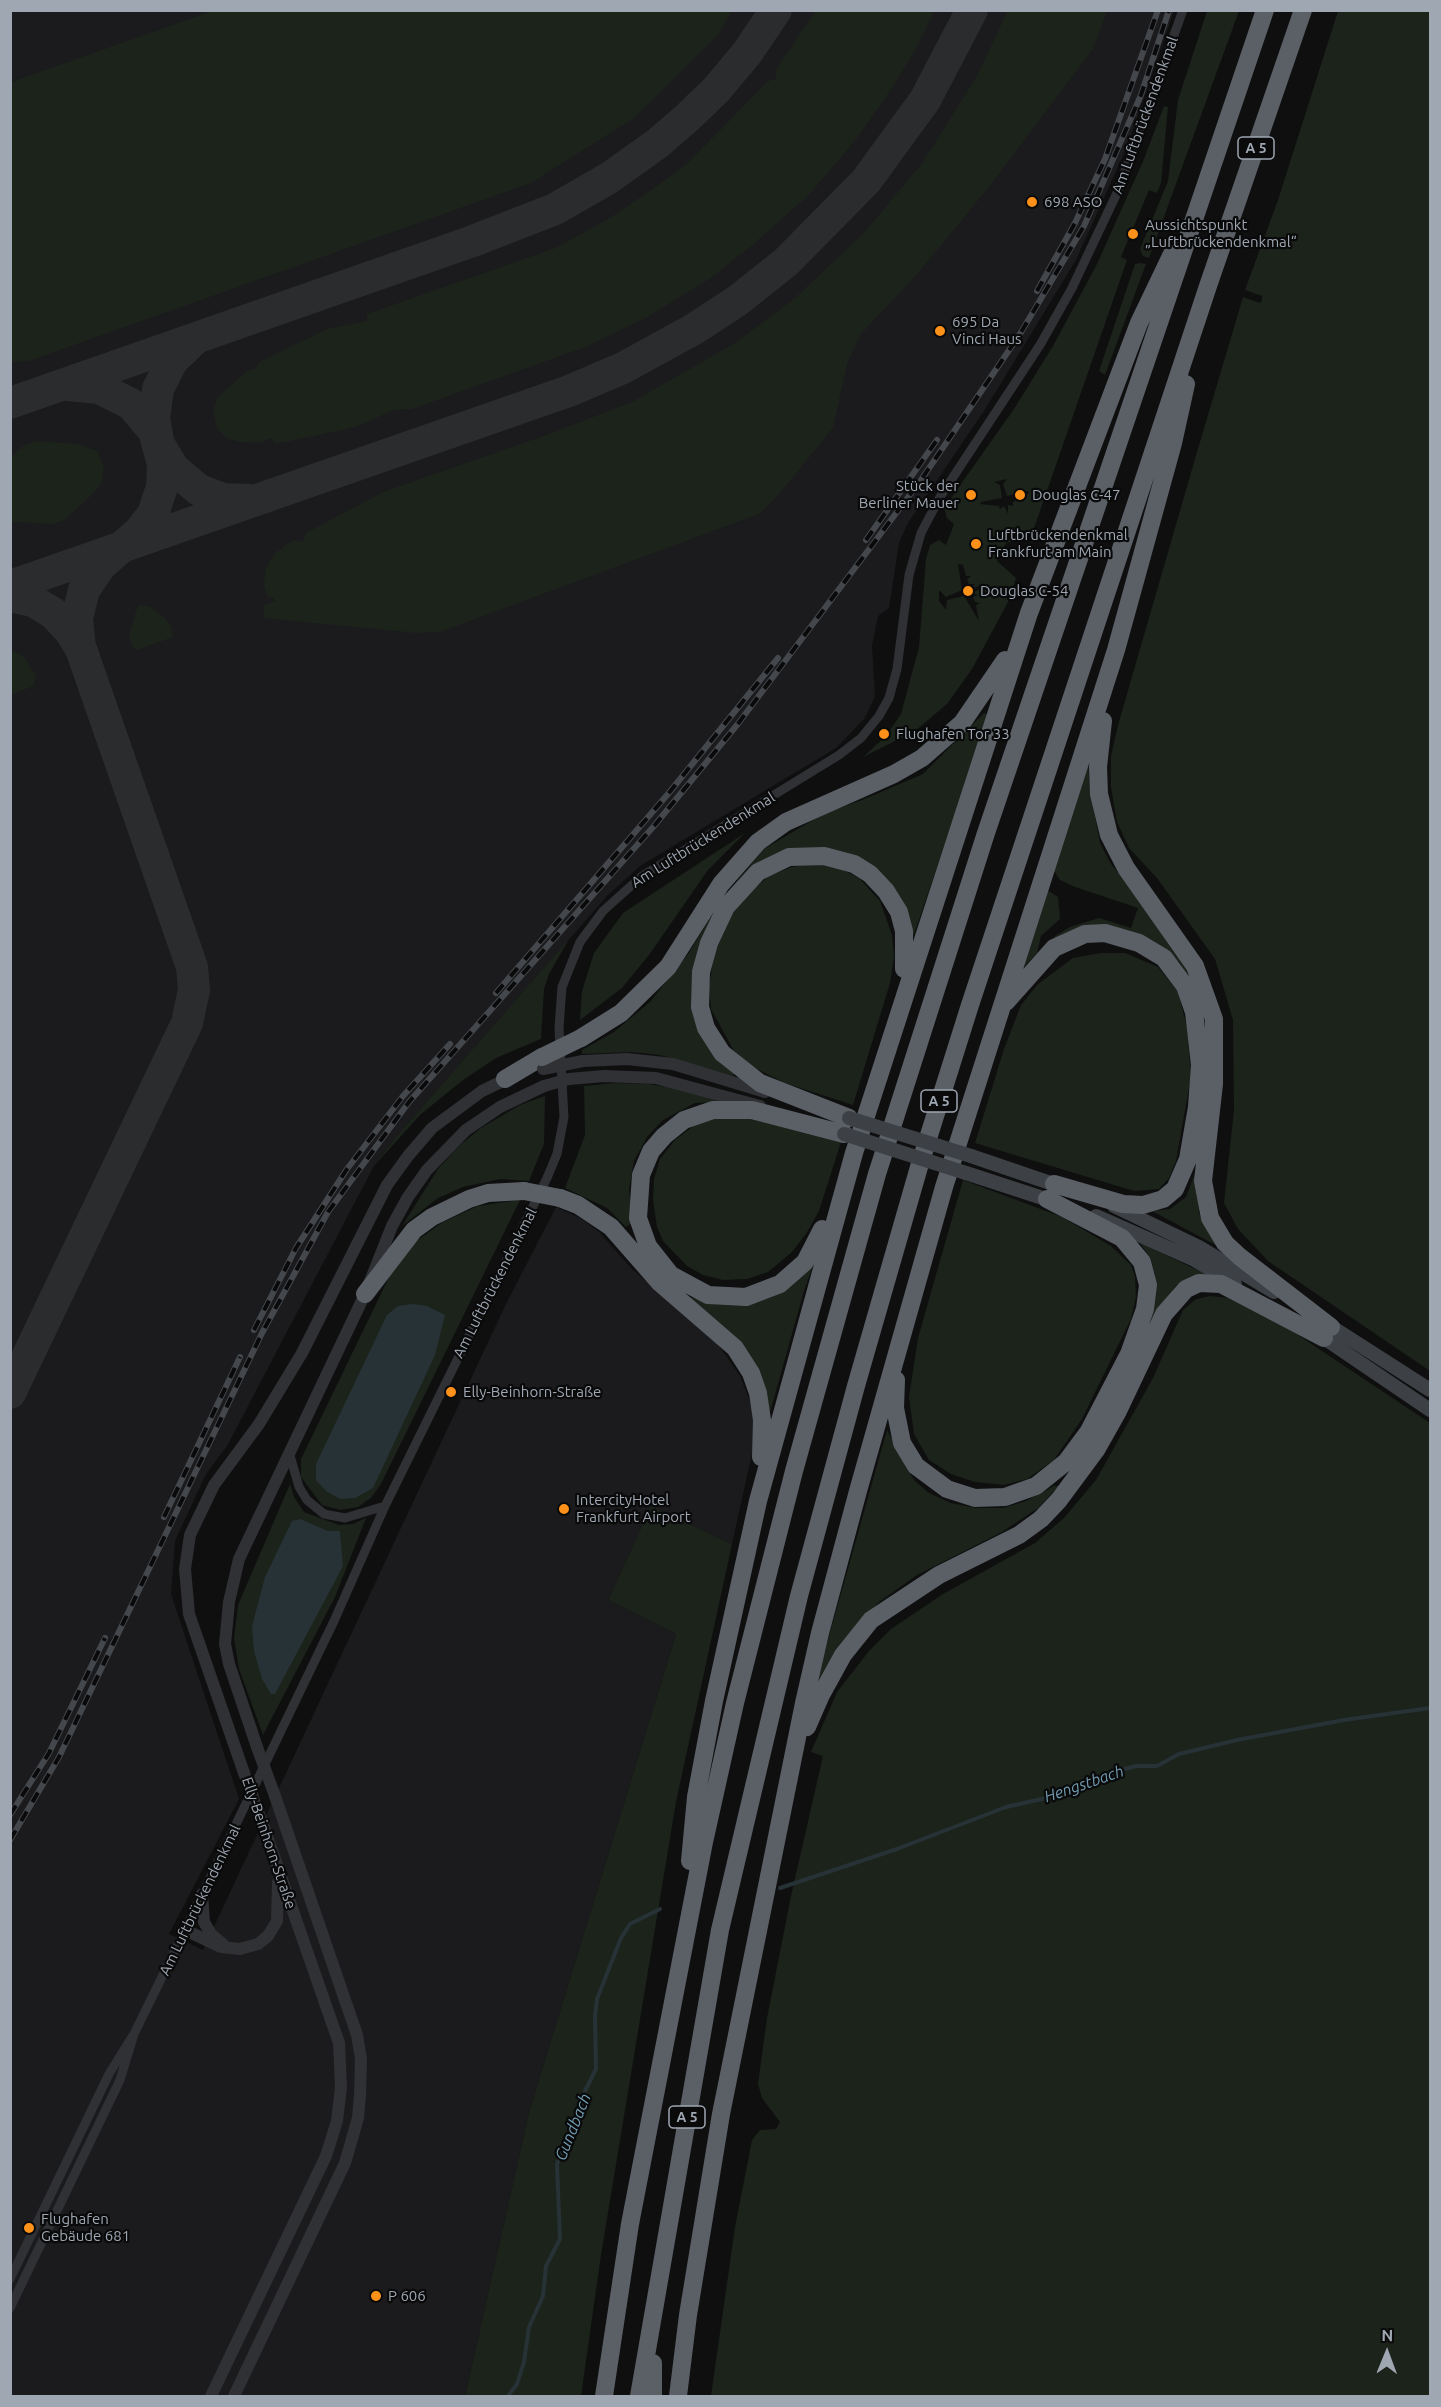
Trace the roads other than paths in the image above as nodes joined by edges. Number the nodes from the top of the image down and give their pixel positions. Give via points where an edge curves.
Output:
1 (1184, 10) edge
2 (1265, 10) edge
3 (1304, 10) edge
4 (1200, 199) junction
5 (1208, 286) junction
6 (1029, 613) junction
7 (1124, 622) junction
8 (998, 1013) junction
9 (894, 1021) junction
10 (542, 1063) junction
11 (505, 1078) joint
12 (847, 1126) junction
13 (854, 1153) junction
14 (1050, 1192) junction
15 (365, 1294) junction
16 (902, 1331) junction
17 (1328, 1333) junction
18 (1431, 1390) edge
19 (1431, 1410) edge
20 (289, 1452) junction
21 (758, 1501) junction
22 (385, 1506) junction
23 (790, 1774) junction
24 (276, 1863) junction
25 (202, 1894) junction
26 (688, 1922) junction
27 (185, 1930) junction
28 (232, 1949) junction
29 (135, 2032) junction
30 (10, 2279) edge
31 (653, 2304) junction
32 (10, 2308) edge
33 (211, 2397) edge
34 (234, 2397) edge
35 (604, 2397) edge
36 (639, 2397) edge
37 (653, 2397) edge
38 (678, 2397) edge

1 - 22 street, Am Luftbrückendenkmal via 1117,193 1072,288 921,533 909,575 897,669 879,716 861,738 839,755 642,876 603,911 580,942 562,987 559,1028 564,1117 557,1154
2 - 4 highway, A 5
3 - 5 highway, A 5
4 - 6 highway via 1139,323
4 - 26 highway, A 5 via 989,822 877,1174 767,1573
5 - 7 highway via 1173,443
5 - 31 highway, A 5 via 969,1005 856,1386 796,1607 728,1896
6 - 9 highway
6 - 10 highway, bridge via 997,675 948,737 912,765 806,812 758,842 722,884 668,967 621,1013
7 - 8 highway
7 - 17 highway via 1100,742 1099,794 1116,854 1190,957 1211,1009 1215,1059 1203,1171 1207,1207 1225,1243
8 - 14 highway via 1049,953 1077,937 1095,933 1124,937 1155,951 1174,969 1192,1003 1200,1048 1198,1096 1188,1159 1175,1190 1163,1199 1143,1205
8 - 16 highway
9 - 12 highway via 906,937 892,900 870,874 832,857 789,857 759,872 726,906 706,952 700,983 703,1019 713,1041 730,1061 760,1083
9 - 13 highway
10 - 11 highway
10 - 12 street, bridge via 627,1059 672,1064
11 - 24 street, Elly-Beinhorn-Straße, bridge via 432,1128 387,1185 302,1353 259,1424 214,1485 190,1536 185,1569 189,1614
12 - 13 highway via 738,1109 703,1112 684,1120 656,1145 641,1175 638,1218 648,1246 671,1275 708,1295 740,1298 775,1287 794,1274 811,1253
12 - 14 main road, bridge via 966,1173
12 - 14 main road, bridge via 971,1156
12 - 15 street, Elly-Beinhorn-Straße, bridge via 672,1081 638,1076 584,1077 544,1086 479,1119 427,1170 392,1226
13 - 21 highway
14 - 16 highway via 1122,1238 1142,1262 1148,1285 1139,1329 1109,1395 1089,1431 1055,1473 1036,1486 996,1498 965,1496 927,1477 906,1451 898,1426 894,1395
14 - 17 main road via 1193,1258
15 - 20 street, Elly-Beinhorn-Straße
15 - 21 highway, bridge via 414,1230 469,1199 488,1193 524,1191 560,1198 597,1216 660,1283 723,1336 747,1365 762,1409
16 - 23 highway via 820,1633
17 - 18 main road
17 - 19 main road
17 - 23 highway via 1221,1284 1199,1283 1179,1294 1164,1314 1096,1450 1068,1490 1041,1519 1019,1535 911,1591 871,1620 828,1680
20 - 22 street via 303,1494 324,1514 345,1518
20 - 34 street, Elly-Beinhorn-Straße, bridge via 239,1559 226,1618 225,1644 357,2035 362,2059 360,2095 352,2140 339,2178
21 - 26 highway via 696,1797
22 - 25 street, Am Luftbrückendenkmal
23 - 38 highway via 721,2114
24 - 28 street via 279,1905 275,1926 258,1944
24 - 33 street, Elly-Beinhorn-Straße via 339,2043 339,2107 326,2156
25 - 27 street, Am Luftbrückendenkmal
25 - 28 street via 206,1927 214,1938
26 - 35 highway, A 5 via 630,2224
27 - 28 street via 213,1945
27 - 29 street, Am Luftbrückendenkmal
29 - 30 street, Am Luftbrückendenkmal via 109,2074
29 - 32 street, Am Luftbrückendenkmal via 120,2079
31 - 36 highway, A 5
31 - 37 highway

